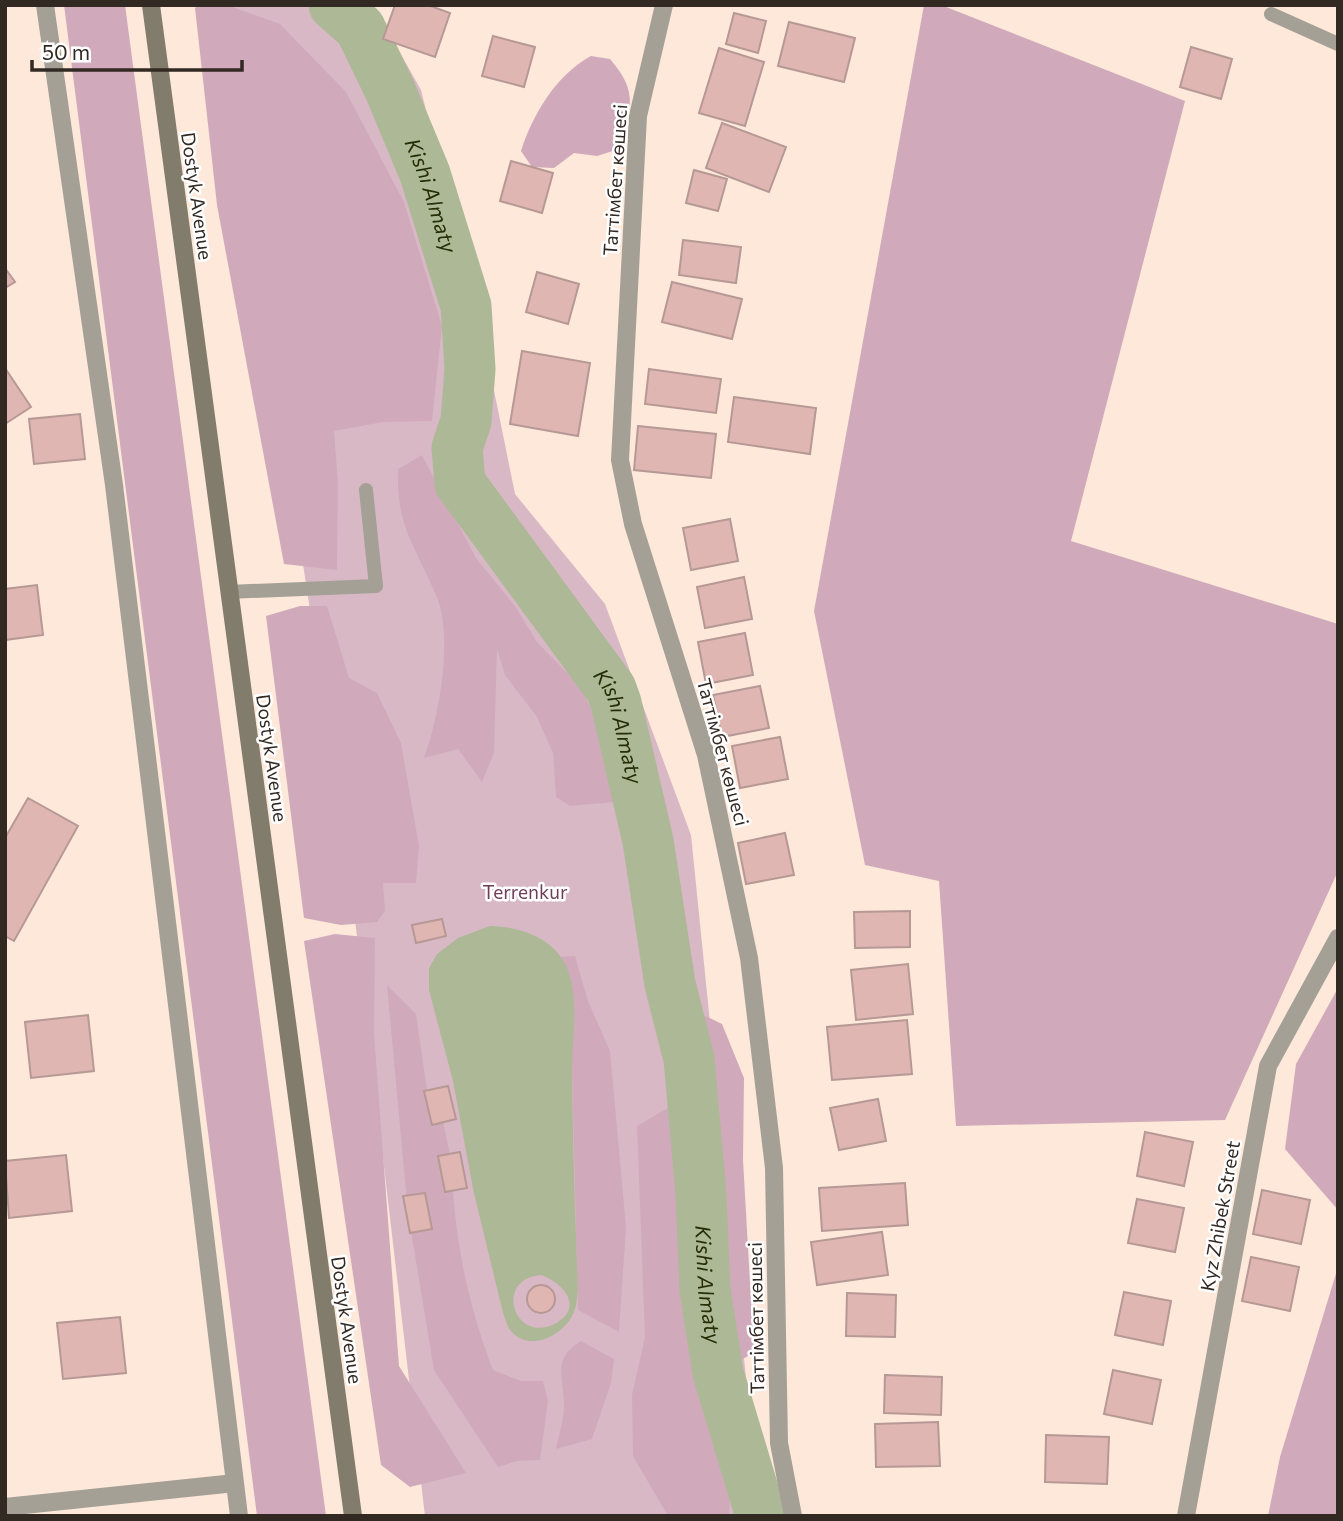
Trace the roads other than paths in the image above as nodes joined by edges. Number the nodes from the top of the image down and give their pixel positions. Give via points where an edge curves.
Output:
1 (46, 5) edge
2 (150, 5) edge
3 (664, 5) edge
4 (1271, 14) dead end
5 (1338, 44) edge
6 (366, 490) dead end
7 (228, 592) junction
8 (1338, 938) edge
9 (234, 1483) junction
10 (5, 1507) edge
11 (239, 1516) edge
12 (353, 1516) edge
13 (793, 1516) edge
14 (1186, 1516) edge

1 - 9 street via 114,485
2 - 7 main road, Dostyk Avenue
3 - 13 street, Таттімбет көшесі via 638,116 620,460 633,524 706,755 749,958 774,1168 779,1443
4 - 5 lane
6 - 7 lane via 376,586
7 - 12 main road, Dostyk Avenue
8 - 14 street, Kyz Zhibek Street via 1268,1066
9 - 10 street
9 - 11 street

